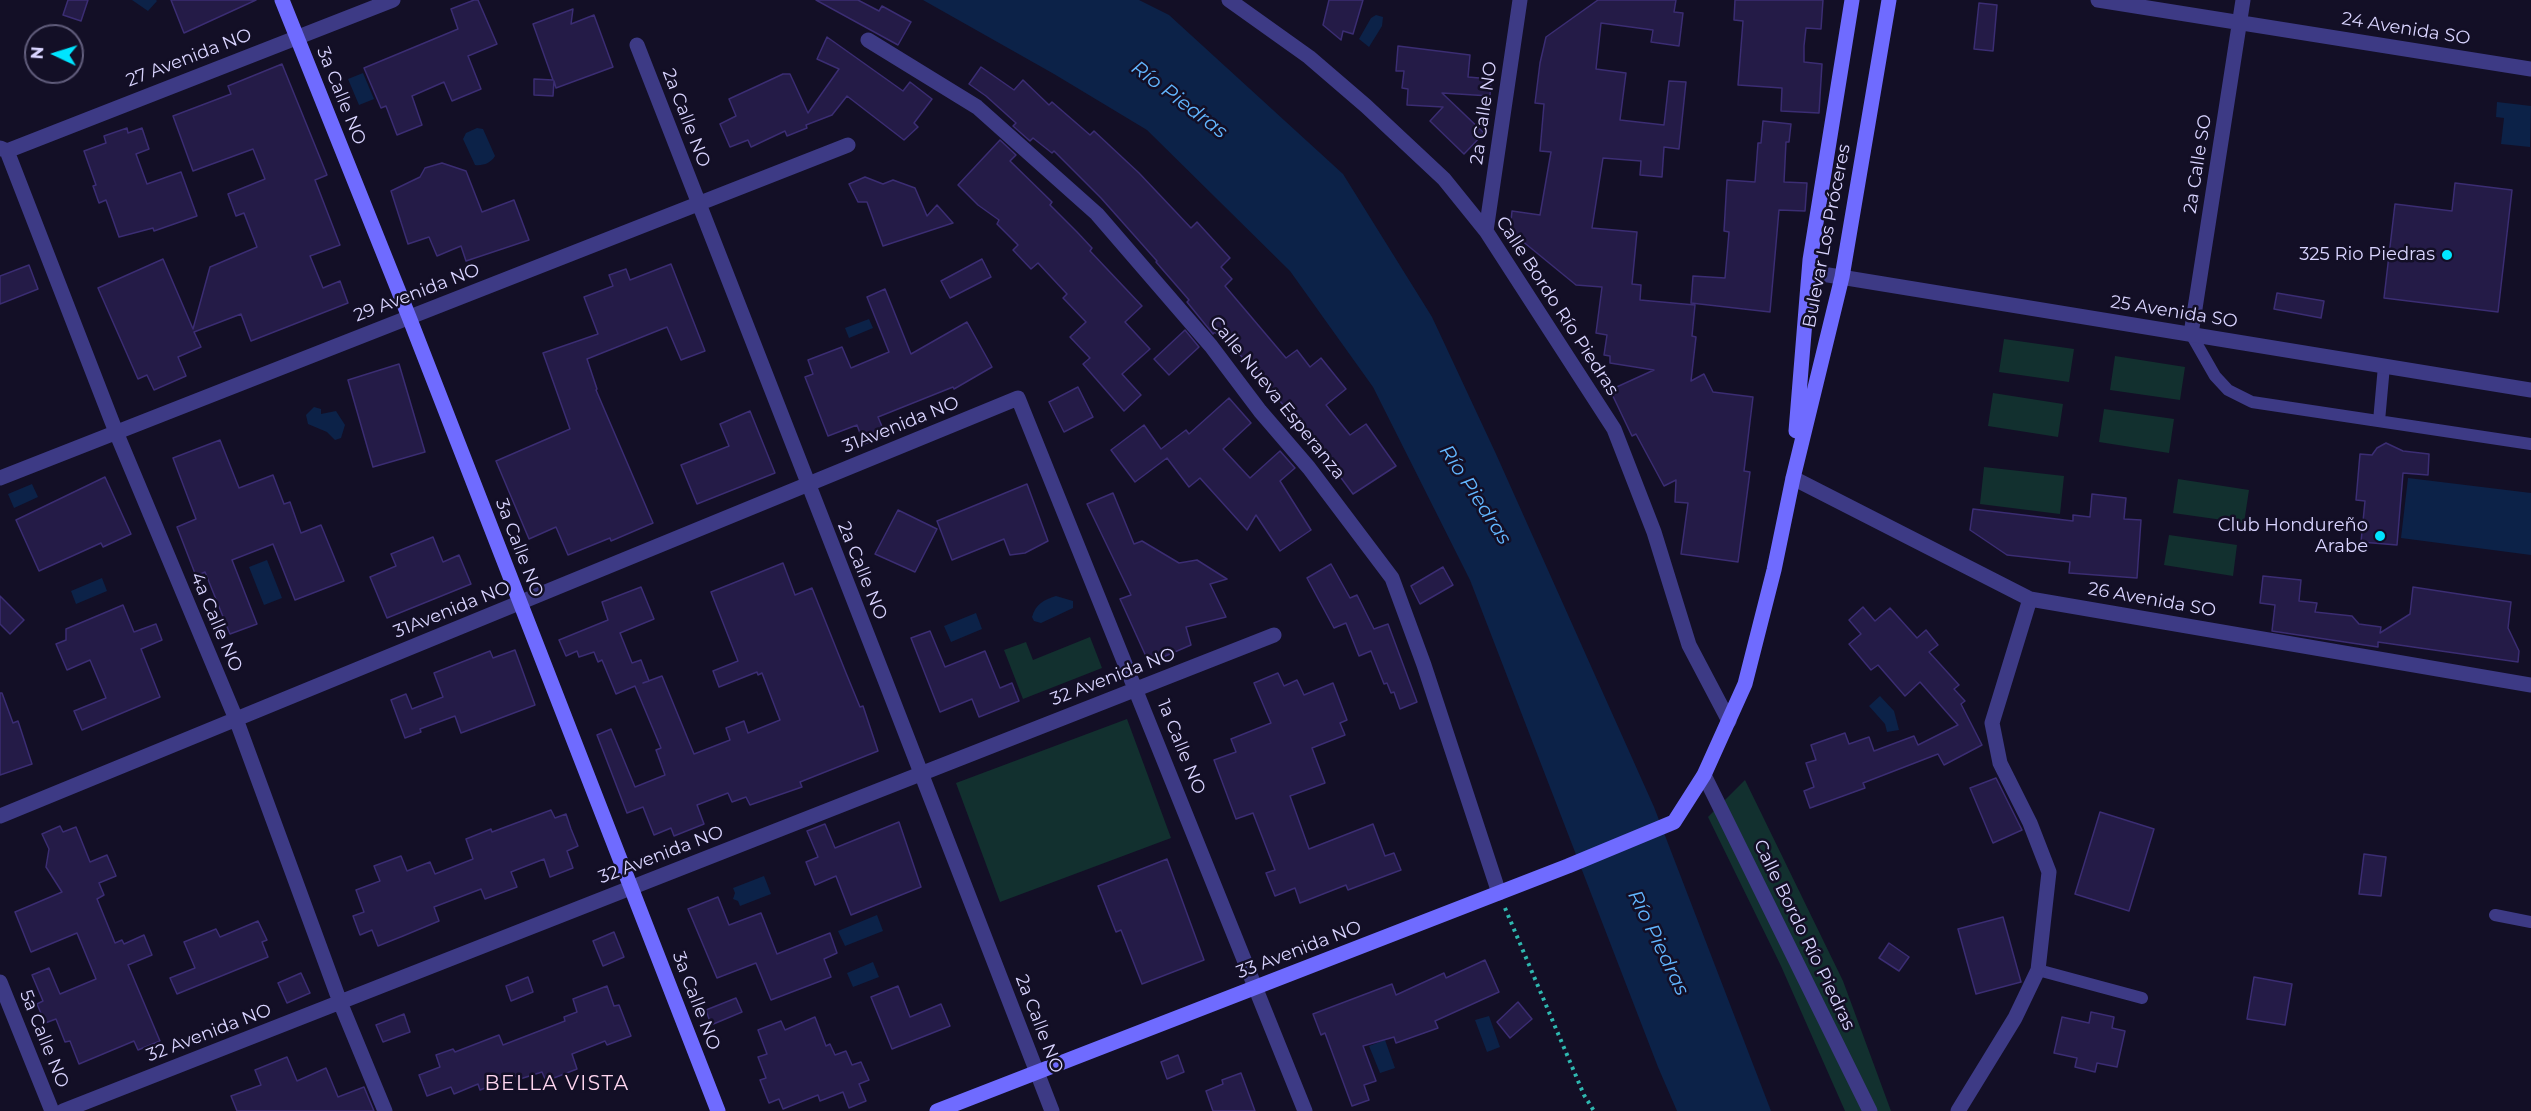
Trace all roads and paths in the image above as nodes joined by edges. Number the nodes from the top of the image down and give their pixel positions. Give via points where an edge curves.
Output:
1 (282, 0) edge
2 (393, 0) edge
3 (1229, 0) edge
4 (1520, 0) edge
5 (1852, 0) edge
6 (1889, 0) edge
7 (2098, 0) edge
8 (2243, 0) edge
9 (2240, 22) junction
10 (297, 37) junction
11 (868, 40) dead end
12 (637, 45) dead end
13 (2531, 69) edge
14 (848, 145) dead end
15 (3, 149) edge
16 (698, 204) junction
17 (1486, 231) junction
18 (1810, 272) junction
19 (1842, 277) junction
20 (409, 317) junction
21 (2191, 334) junction
22 (2384, 366) junction
23 (2531, 388) edge
24 (1018, 398) joint
25 (2379, 421) junction
26 (116, 432) junction
27 (2531, 444) edge
28 (1792, 477) junction
29 (0, 478) edge
30 (807, 485) junction
31 (2030, 599) junction
32 (520, 603) junction
33 (1274, 634) dead end
34 (2531, 685) edge
35 (1136, 688) junction
36 (236, 719) junction
37 (1729, 721) junction
38 (922, 773) junction
39 (1704, 775) junction
40 (0, 816) edge
41 (1674, 822) joint
42 (631, 888) junction
43 (1499, 893) junction
44 (2495, 915) dead end
45 (2531, 922) edge
46 (2038, 970) junction
47 (0, 982) edge
48 (1257, 987) junction
49 (2142, 998) dead end
50 (340, 1002) junction
51 (1037, 1072) junction
52 (52, 1111) edge
53 (63, 1111) edge
54 (385, 1111) edge
55 (718, 1111) edge
56 (937, 1111) edge
57 (1052, 1111) edge
58 (1305, 1111) edge
59 (1594, 1111) edge
60 (1870, 1111) edge
61 (1958, 1111) edge

1 - 10 street, 3a Calle NO
2 - 10 street, 27 Avenida NO
3 - 17 street, Calle Bordo Río Piedras via 1309,57 1366,106 1444,179
4 - 17 street, 2a Calle NO
5 - 18 street, Bulevar Los Próceres
6 - 19 street, Bulevar Los Próceres
7 - 9 street, 24 Avenida SO
8 - 9 street, 2a Calle SO
9 - 13 street, 24 Avenida SO
9 - 21 street, 2a Calle SO
10 - 15 street, 27 Avenida NO
10 - 20 street, 3a Calle NO
11 - 43 street, Calle Nueva Esperanza via 977,107 1097,214 1211,346 1385,568 1424,665
12 - 16 street, 2a Calle NO
14 - 16 street, 29 Avenida NO
15 - 26 street, 4a Calle NO
16 - 20 street, 29 Avenida NO
16 - 30 street, 2a Calle NO
17 - 37 street, Calle Bordo Río Piedras via 1614,429 1654,532 1689,645
18 - 19 street, 25 Avenida SO
18 - 28 street, Bulevar Los Próceres
19 - 21 street, 25 Avenida SO
19 - 28 street, Bulevar Los Próceres
20 - 26 street, 29 Avenida NO
20 - 32 street, 3a Calle NO
21 - 22 street, 25 Avenida SO
21 - 25 lane via 2215,376 2228,390 2252,402
22 - 23 street, 25 Avenida SO
22 - 25 lane
24 - 30 street, 31Avenida NO
24 - 35 street, 1a Calle NO
25 - 27 lane
26 - 29 street, 29 Avenida NO
26 - 36 street, 4a Calle NO
28 - 31 street, 26 Avenida SO
28 - 37 street, Bulevar Los Próceres via 1748,673
30 - 32 street, 31Avenida NO
30 - 38 street, 2a Calle NO
31 - 34 street, 26 Avenida SO
31 - 46 street via 1992,723 2000,763 2049,872
32 - 36 street, 31Avenida NO
32 - 42 street, 3a Calle NO
33 - 35 street, 32 Avenida NO
35 - 38 street, 32 Avenida NO
35 - 48 street, 1a Calle NO
36 - 40 street, 31Avenida NO
36 - 50 street, 4a Calle NO
37 - 39 street, Bulevar Los Próceres
38 - 42 street, 32 Avenida NO
38 - 51 street, 2a Calle NO
39 - 41 street, Bulevar Los Próceres
39 - 60 street, Calle Bordo Río Piedras
41 - 43 street, 33 Avenida NO
42 - 50 street, 32 Avenida NO
42 - 55 street, 3a Calle NO
43 - 48 street, 33 Avenida NO
43 - 59 path
44 - 45 lane
46 - 49 lane
46 - 61 street via 2015,1018
47 - 52 street, 5a Calle NO
48 - 51 street, 33 Avenida NO
48 - 58 street, 1a Calle NO
50 - 53 street, 32 Avenida NO
50 - 54 street, 4a Calle NO
51 - 56 street, 33 Avenida NO
51 - 57 street, 2a Calle NO

